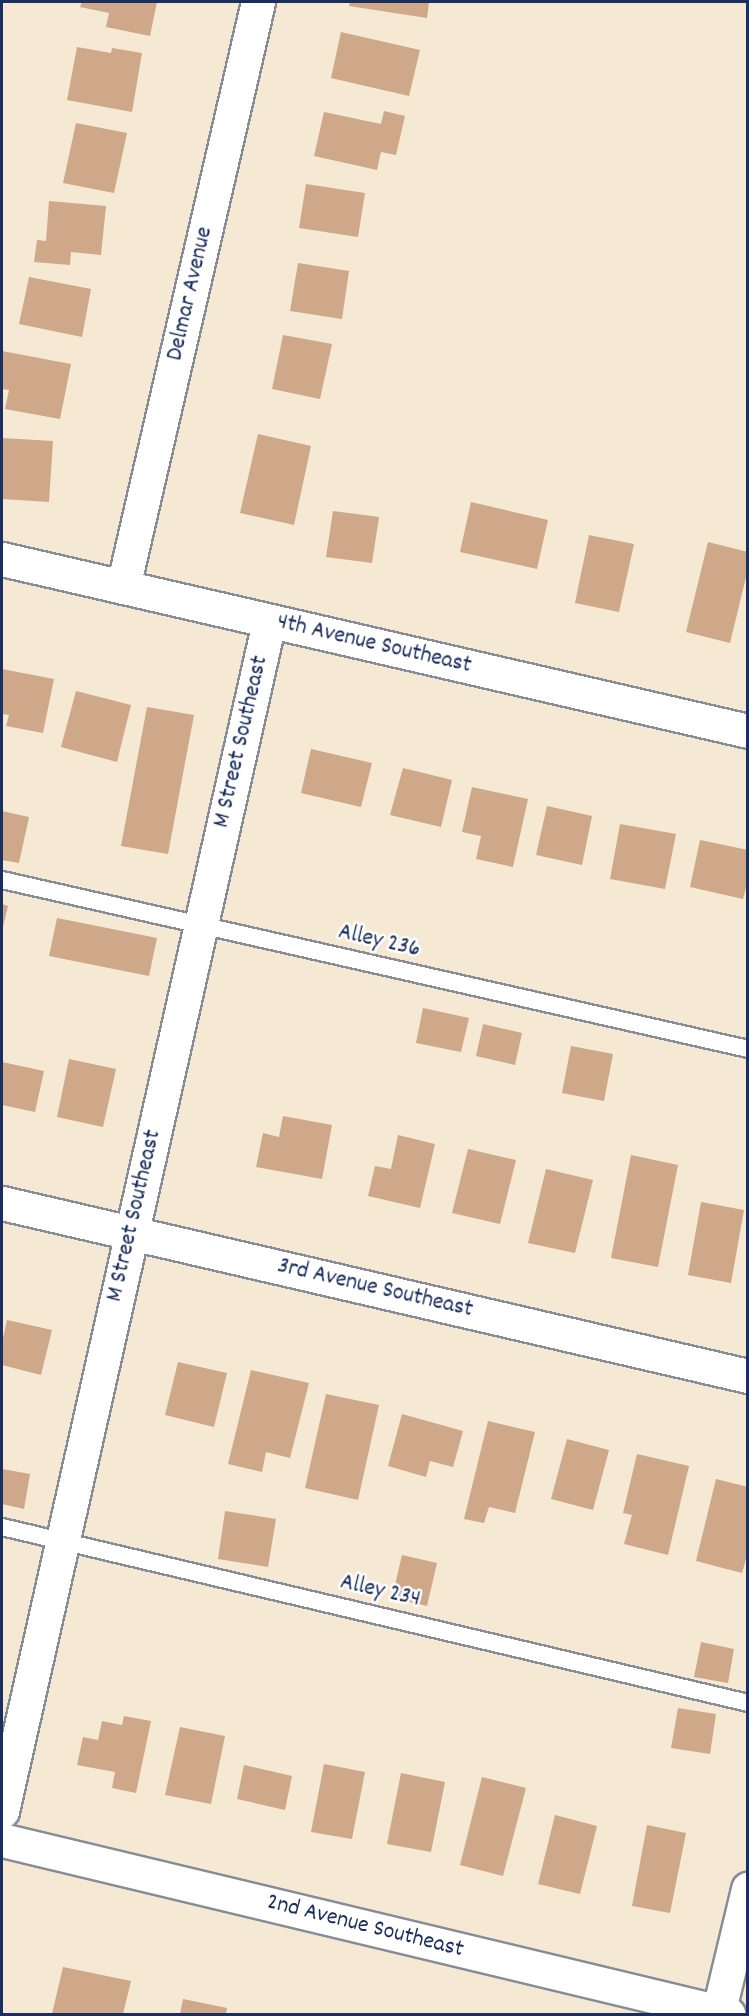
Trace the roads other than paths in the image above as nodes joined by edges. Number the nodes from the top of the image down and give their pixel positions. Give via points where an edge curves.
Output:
1 (258, 2) edge
2 (2, 559) edge
3 (123, 587) junction
4 (269, 621) junction
5 (747, 731) edge
6 (2, 880) edge
7 (200, 927) junction
8 (747, 1049) edge
9 (2, 1203) edge
10 (132, 1233) junction
11 (747, 1376) edge
12 (2, 1527) edge
13 (62, 1542) junction
14 (747, 1703) edge
15 (2, 1811) edge
16 (2, 1840) edge
17 (747, 1889) edge
18 (721, 2014) edge

1 - 3 street, Delmar Avenue
2 - 3 street, 4th Avenue Southeast
3 - 4 street, 4th Avenue Southeast
4 - 5 street, 4th Avenue Southeast
4 - 7 street, M Street Southeast
6 - 7 lane, Alley 236
7 - 8 lane, Alley 236
7 - 10 street, M Street Southeast
9 - 10 street, 3rd Avenue Southeast
10 - 11 street, 3rd Avenue Southeast
10 - 13 street, M Street Southeast
12 - 13 lane, Alley 234
13 - 14 lane, Alley 234
13 - 15 street, M Street Southeast
16 - 18 street, 2nd Avenue Southeast
17 - 18 street

